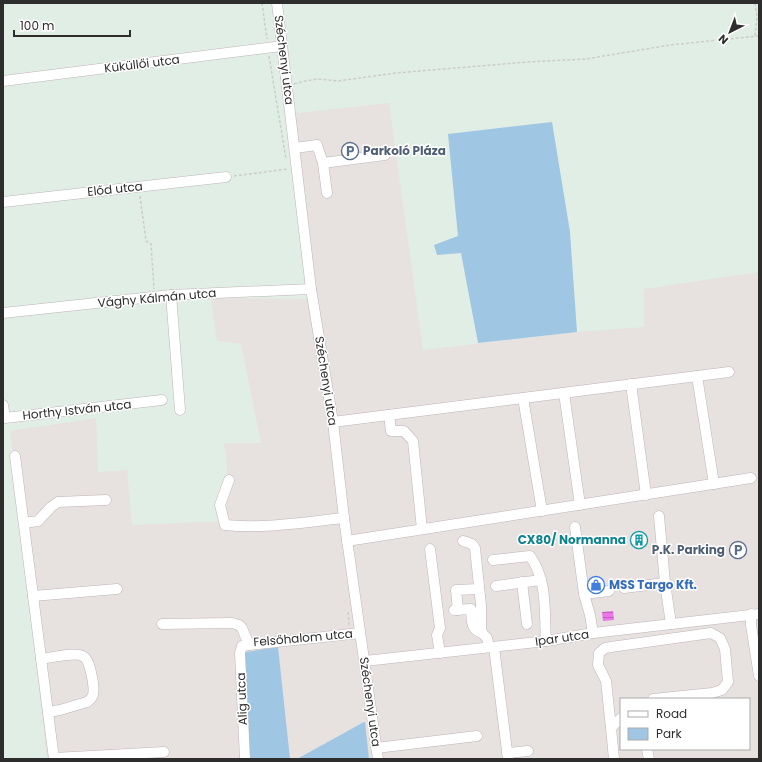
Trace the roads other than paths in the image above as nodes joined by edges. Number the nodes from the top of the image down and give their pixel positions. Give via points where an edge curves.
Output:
1 (277, 3) edge
2 (282, 46) junction
3 (3, 81) edge
4 (295, 148) junction
5 (385, 155) dead end
6 (323, 163) junction
7 (226, 177) road end
8 (327, 193) dead end
9 (3, 202) edge
10 (311, 290) junction
11 (171, 295) junction
12 (3, 313) edge
13 (730, 372) dead end
14 (697, 376) junction
15 (631, 384) junction
16 (564, 393) junction
17 (523, 398) junction
18 (162, 400) dead end
19 (3, 405) edge
20 (180, 410) dead end
21 (389, 415) junction
22 (4, 418) edge
23 (333, 422) junction
24 (15, 456) dead end
25 (750, 478) dead end
26 (229, 480) dead end
27 (714, 484) junction
28 (646, 495) junction
29 (106, 500) dead end
30 (580, 505) junction
31 (542, 511) junction
32 (659, 516) dead end
33 (344, 518) junction
34 (24, 523) junction
35 (575, 527) dead end
36 (422, 529) junction
37 (347, 541) junction
38 (464, 541) dead end
39 (430, 549) dead end
40 (493, 560) dead end
41 (541, 580) junction
42 (522, 582) junction
43 (665, 583) junction
44 (496, 586) dead end
45 (624, 588) dead end
46 (117, 589) dead end
47 (479, 589) junction
48 (609, 591) dead end
49 (584, 594) junction
50 (33, 596) junction
51 (755, 614) edge
52 (162, 624) dead end
53 (527, 624) dead end
54 (670, 624) junction
55 (360, 633) junction
56 (482, 633) junction
57 (593, 633) junction
58 (546, 641) junction
59 (249, 644) junction
60 (492, 647) junction
61 (440, 652) junction
62 (41, 659) junction
63 (365, 661) junction
64 (759, 676) edge
65 (663, 698) edge
66 (48, 712) junction
67 (620, 719) edge
68 (611, 728) junction
69 (477, 736) dead end
70 (376, 748) junction
71 (528, 751) dead end
72 (164, 752) dead end
73 (507, 756) edge
74 (54, 758) edge
75 (245, 759) edge
76 (378, 759) edge
77 (614, 759) edge

1 - 2 street, Széchenyi utca
2 - 3 street, Küküllői utca
2 - 4 street, Széchenyi utca
4 - 6 street via 317,145
4 - 10 street, Széchenyi utca
5 - 6 street
6 - 8 street
7 - 9 street, Előd utca
10 - 11 street, Vághy Kálmán utca
10 - 23 street, Széchenyi utca
11 - 12 street, Vághy Kálmán utca
11 - 20 street
13 - 14 street
14 - 15 street
14 - 27 street
15 - 16 street
15 - 28 street
16 - 17 street
16 - 30 street
17 - 21 street
17 - 31 street
18 - 22 street, Horthy István utca
19 - 22 street, Horthy István utca
21 - 23 street
21 - 36 street via 391,431 404,431 413,441
23 - 33 street, Széchenyi utca
24 - 34 street
25 - 27 street
26 - 33 street via 220,505 225,525
27 - 28 street
28 - 30 street
29 - 34 street via 58,502 38,521
30 - 31 street
31 - 36 street
32 - 43 street
33 - 37 street, Széchenyi utca
34 - 50 street
35 - 49 street
36 - 37 street
37 - 55 street, Széchenyi utca
38 - 47 street via 475,548
39 - 61 street via 440,628 437,635
40 - 41 street via 530,556
41 - 42 street
41 - 58 street via 546,612
42 - 44 street
42 - 53 street
43 - 45 street
43 - 54 street
46 - 50 street
47 - 56 street
47 - 56 street via 456,590 456,610 471,609 473,627
48 - 49 street
49 - 57 street
50 - 62 street
51 - 54 street, Ipar utca
51 - 64 street via 751,625
52 - 59 street, Felsőhalom utca via 232,623 242,628
54 - 57 street, Ipar utca
55 - 59 street, Felsőhalom utca
55 - 63 street, Széchenyi utca
56 - 60 street
57 - 58 street, Ipar utca
58 - 60 street, Ipar utca
59 - 75 street, Alig utca via 242,646 240,653
60 - 61 street, Ipar utca
60 - 73 street
61 - 63 street, Ipar utca
62 - 66 street
62 - 66 street via 77,654 85,657 94,687 93,695 87,702
63 - 70 street, Széchenyi utca
65 - 68 street via 722,690 728,682 725,649 720,638 711,633 605,648 599,653 598,665 606,680
66 - 74 street
67 - 68 street
68 - 77 street
69 - 70 street
70 - 76 street, Széchenyi utca
71 - 73 street
72 - 74 street

